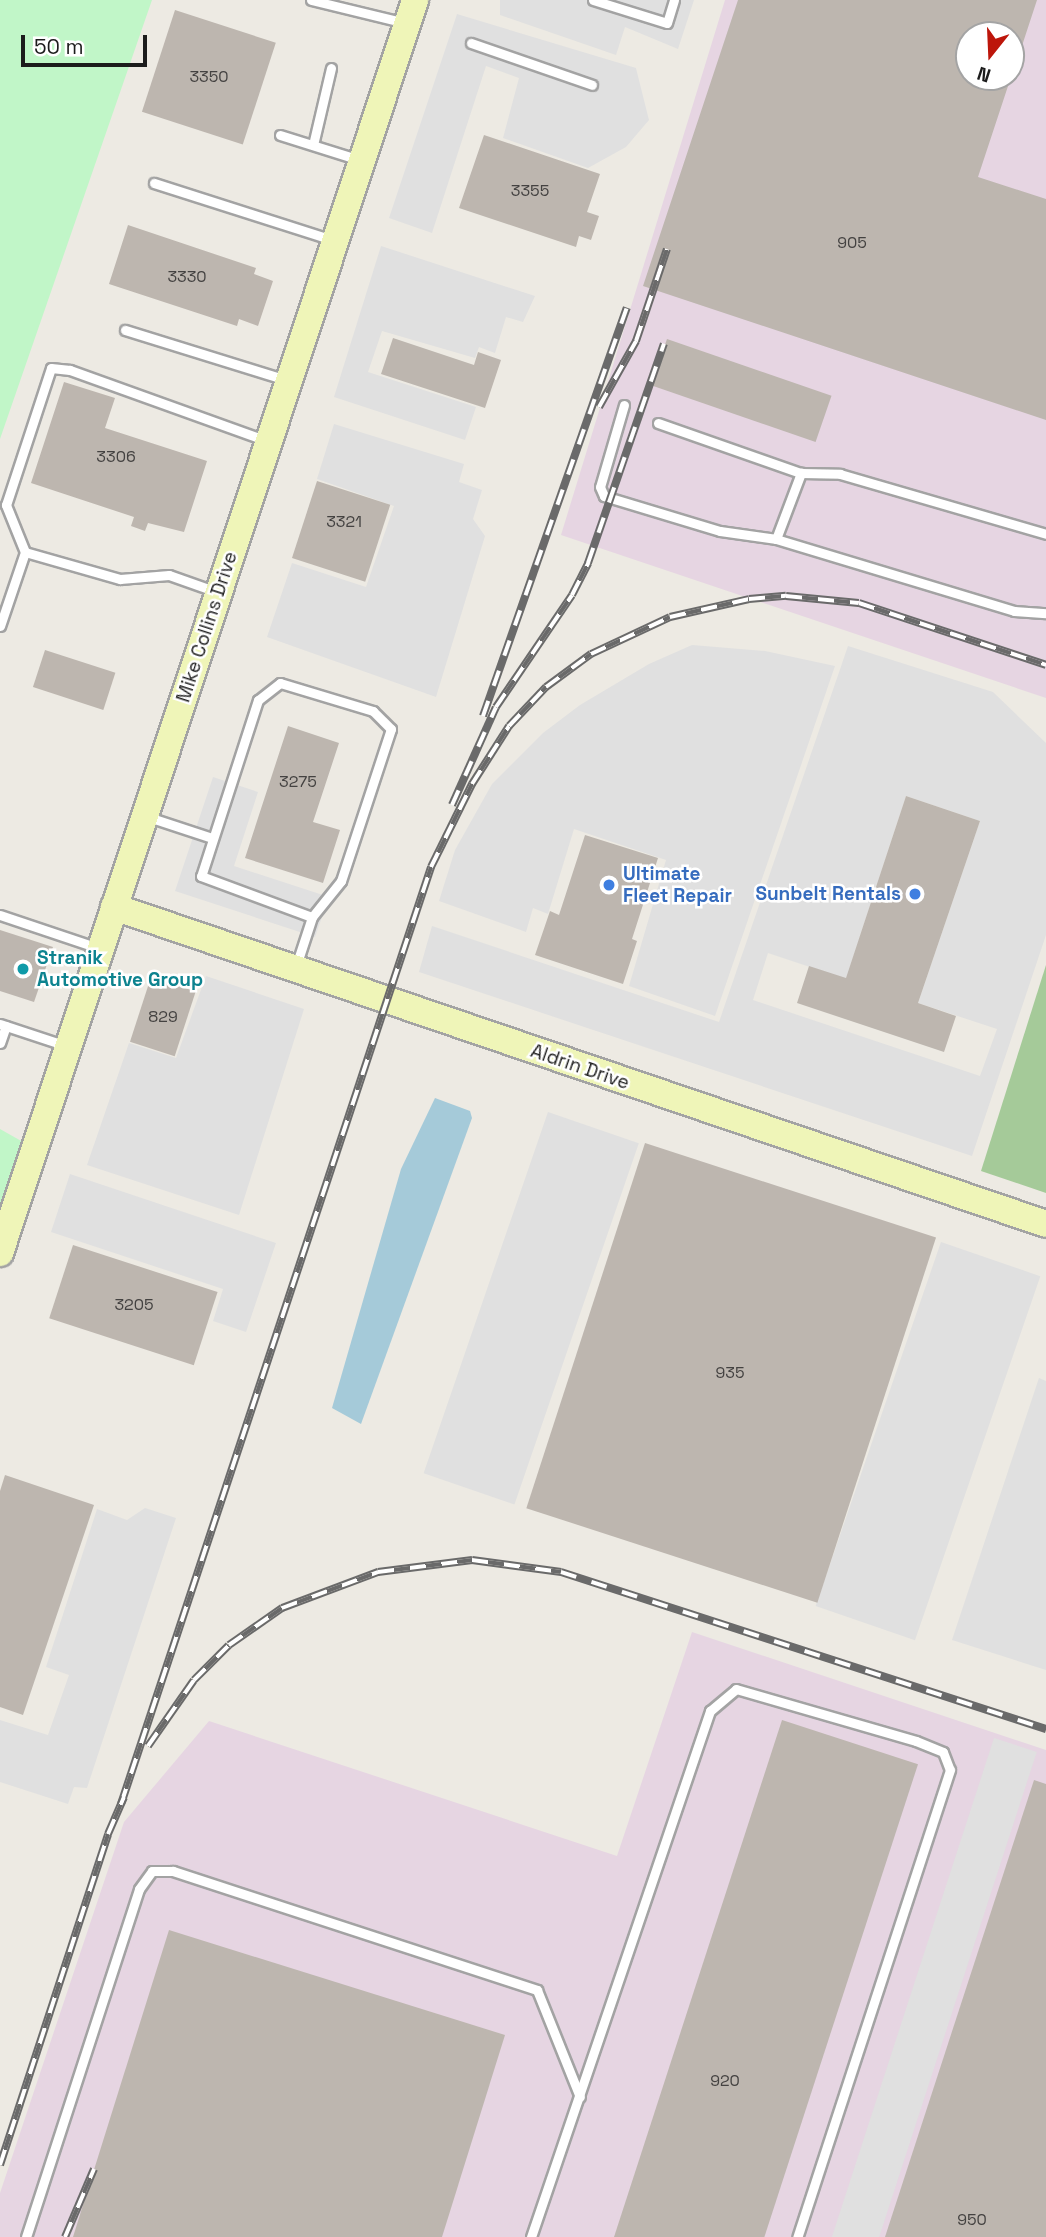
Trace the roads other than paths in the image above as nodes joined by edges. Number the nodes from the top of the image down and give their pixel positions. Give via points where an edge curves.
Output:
1 (311, 0) edge
2 (593, 0) edge
3 (674, 0) edge
4 (411, 12) edge
5 (471, 43) dead end
6 (331, 68) dead end
7 (592, 85) dead end
8 (280, 135) dead end
9 (313, 145) junction
10 (362, 160) junction
11 (154, 183) dead end
12 (335, 240) junction
13 (125, 330) dead end
14 (289, 380) junction
15 (624, 405) dead end
16 (658, 424) dead end
17 (269, 442) junction
18 (802, 473) junction
19 (1046, 534) edge
20 (776, 539) junction
21 (25, 552) junction
22 (218, 593) junction
23 (1046, 613) edge
24 (0, 626) edge
25 (145, 816) junction
26 (212, 838) junction
27 (114, 907) junction
28 (0, 915) edge
29 (312, 917) junction
30 (100, 949) junction
31 (295, 969) junction
32 (3, 1025) edge
33 (0, 1043) edge
34 (69, 1046) junction
35 (1046, 1224) edge
36 (0, 1254) edge
37 (580, 2097) junction
38 (26, 2237) edge
39 (531, 2237) edge
40 (797, 2237) edge

1 - 4 lane
2 - 3 lane via 667,23
4 - 10 street, Mike Collins Drive
5 - 7 lane
6 - 9 lane
8 - 9 lane
9 - 10 lane
10 - 12 street, Mike Collins Drive
11 - 12 lane
12 - 14 street, Mike Collins Drive
13 - 14 lane
14 - 17 street, Mike Collins Drive
15 - 20 lane via 600,487 604,496 720,531
16 - 18 lane
17 - 21 lane via 70,370 51,368 6,505
17 - 22 street, Mike Collins Drive
18 - 19 lane via 840,474
18 - 20 lane
20 - 23 lane via 1014,611
21 - 22 lane via 120,579 169,575
21 - 24 lane
22 - 25 street, Mike Collins Drive
25 - 26 lane
25 - 27 street, Mike Collins Drive
26 - 29 lane via 203,879
26 - 29 lane via 258,700 267,691 280,683 383,718 391,729 341,881
27 - 30 street, Mike Collins Drive
27 - 31 street, Aldrin Drive
28 - 30 lane
29 - 31 lane
30 - 34 street, Mike Collins Drive
31 - 35 street, Aldrin Drive
32 - 33 lane
32 - 34 lane
34 - 36 street, Mike Collins Drive
37 - 38 lane via 537,1990 173,1871 152,1871 139,1889
37 - 39 lane
37 - 40 lane via 710,1711 736,1689 943,1752 950,1770 945,1790

